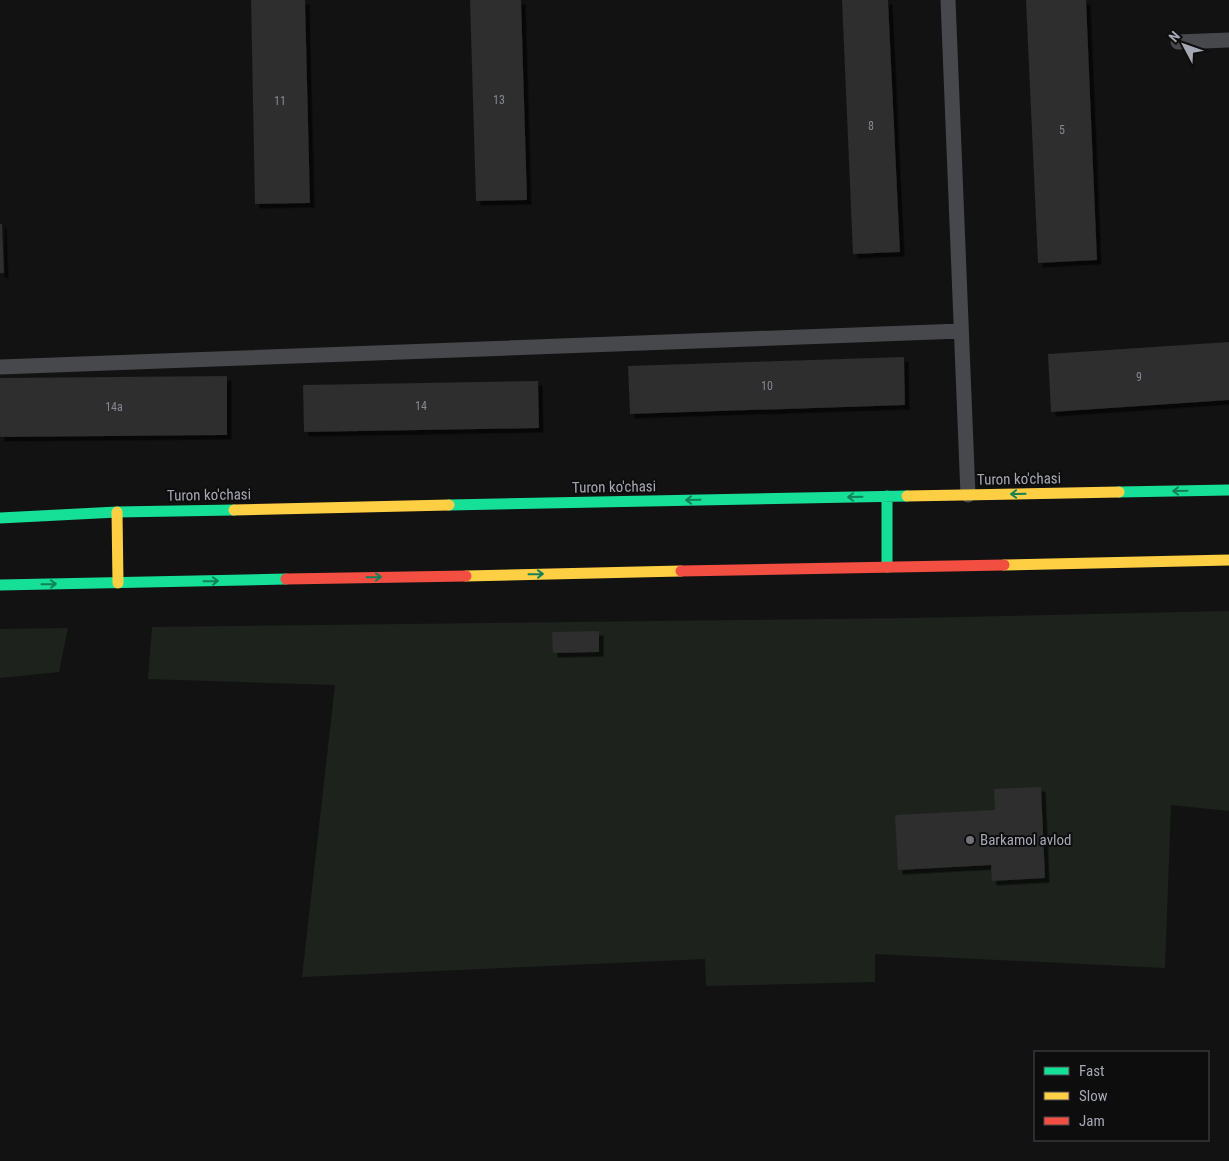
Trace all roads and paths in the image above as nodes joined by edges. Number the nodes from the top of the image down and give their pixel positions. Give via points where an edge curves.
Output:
1 (948, 0) edge
2 (1229, 40) edge
3 (1178, 42) dead end
4 (961, 330) junction
5 (0, 367) edge
6 (1229, 490) edge
7 (968, 495) junction
8 (887, 496) junction
9 (117, 512) junction
10 (0, 518) edge
11 (1229, 560) edge
12 (887, 567) junction
13 (118, 582) junction
14 (0, 585) edge

1 - 4 lane
2 - 3 lane
4 - 5 lane
4 - 7 lane
6 -> 7 street, Turon ko'chasi
7 - 8 street, Turon ko'chasi
8 -> 9 street, Turon ko'chasi
8 - 12 street
9 - 10 street, Turon ko'chasi
9 - 13 street
11 - 12 street
13 -> 12 street
14 -> 13 street

